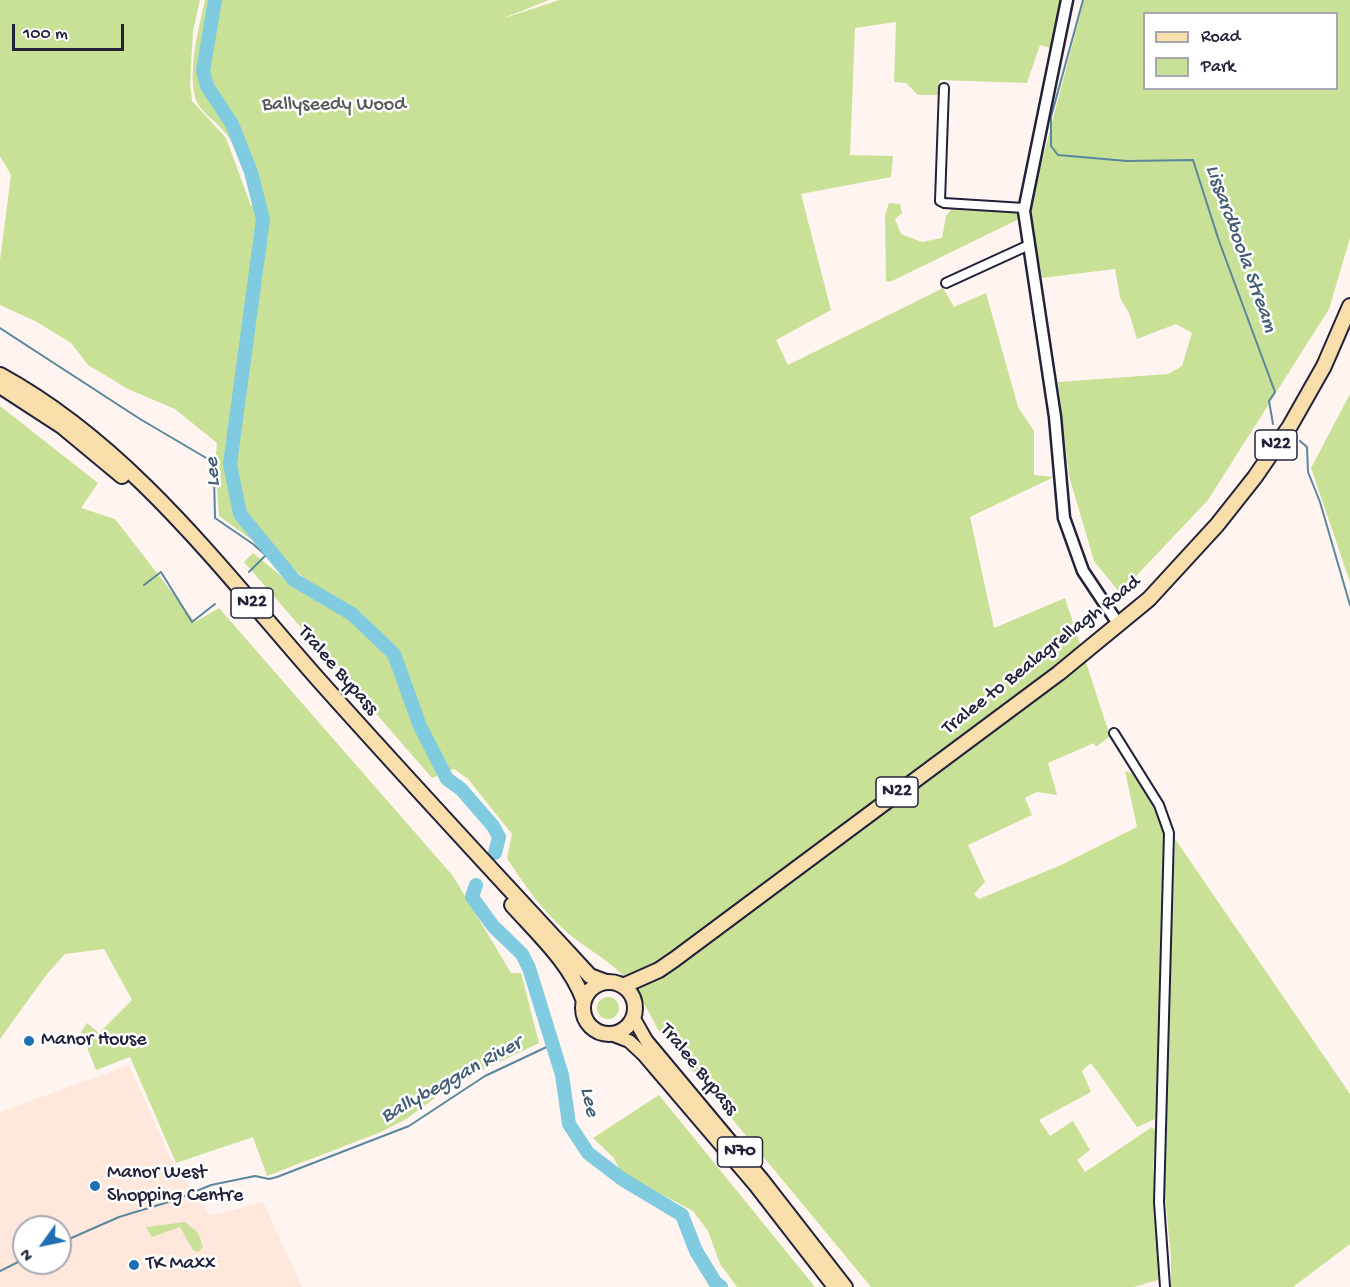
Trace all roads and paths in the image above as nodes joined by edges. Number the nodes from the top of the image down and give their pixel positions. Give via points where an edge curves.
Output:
1 (1067, 0) edge
2 (944, 88) dead end
3 (1024, 208) junction
4 (1029, 245) junction
5 (946, 283) dead end
6 (1350, 306) edge
7 (0, 375) edge
8 (0, 386) edge
9 (1119, 625) junction
10 (1114, 734) dead end
11 (477, 861) junction
12 (494, 878) junction
13 (675, 959) junction
14 (606, 982) junction
15 (623, 986) junction
16 (584, 1001) junction
17 (634, 1001) junction
18 (633, 1017) junction
19 (611, 1034) junction
20 (834, 1287) edge
21 (846, 1287) edge
22 (1165, 1287) edge

1 - 3 street
2 - 3 street via 940,201
3 - 4 street
4 - 5 street
4 - 9 street via 1055,417 1064,518 1080,565
6 - 9 highway, Tralee to Bealagrellagh Road / N22 via 1324,366 1255,477 1178,568
7 - 11 highway, Tralee Bypass / N22 via 69,419 144,483
8 - 11 highway, Tralee Bypass / N22 via 63,427 138,491
9 - 13 highway, Tralee to Bealagrellagh Road / N22
10 - 22 street via 1159,806 1169,833 1159,1202
11 - 12 highway, Tralee Bypass / N22
12 - 14 highway, Tralee Bypass / N22 via 590,976
12 - 16 highway, Tralee Bypass / N22 via 562,961
13 - 15 highway, Tralee to Bealagrellagh Road / N22
13 - 17 highway, Tralee to Bealagrellagh Road / N22
14 - 15 highway, N22
14 - 16 highway via 592,988
15 - 17 highway
16 - 19 highway, N22 via 583,1010 590,1025
17 - 18 highway
18 - 19 highway via 624,1029
18 - 21 main road, Tralee Bypass / N70 via 645,1040 762,1179
19 - 20 main road, Tralee Bypass / N70 via 629,1041 644,1055 755,1185

